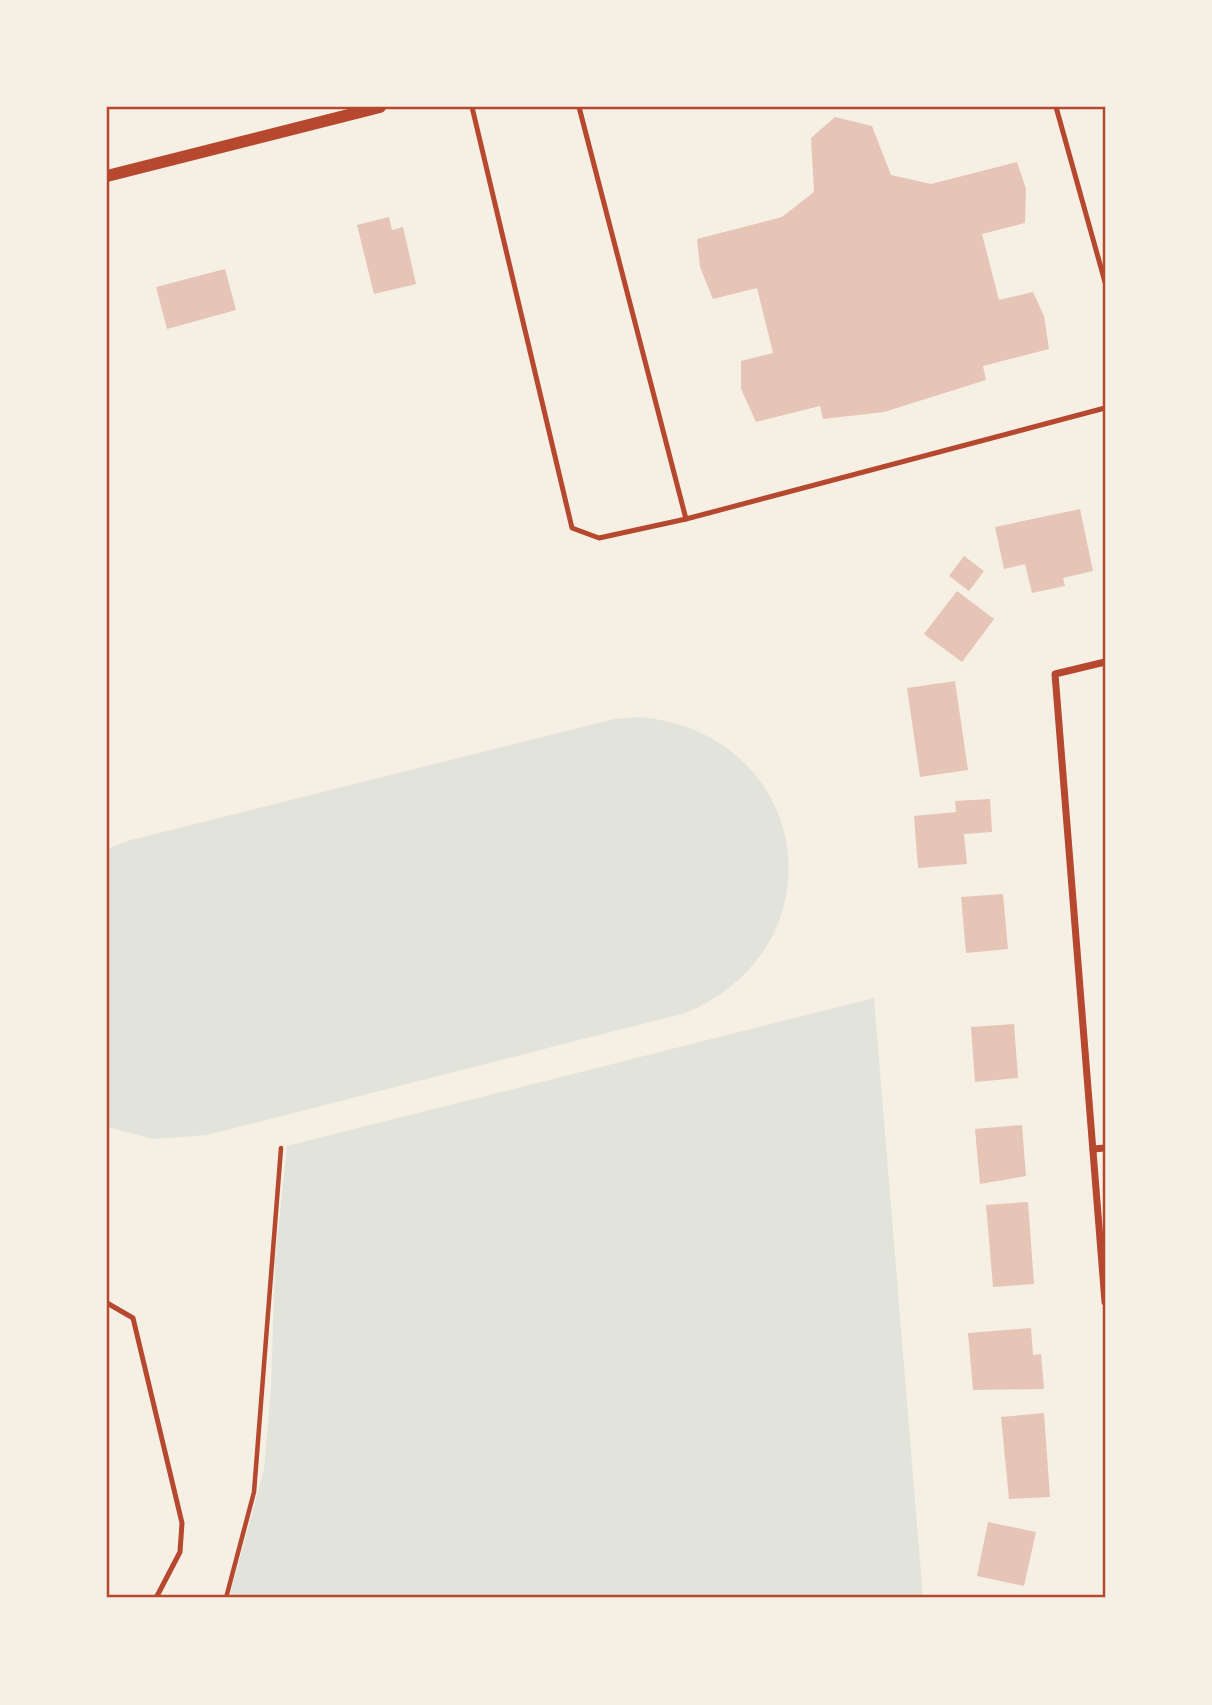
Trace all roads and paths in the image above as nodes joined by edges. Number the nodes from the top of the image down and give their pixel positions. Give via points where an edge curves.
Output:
1 (380, 107) edge
2 (472, 107) edge
3 (579, 107) edge
4 (1056, 107) edge
5 (107, 176) edge
6 (1105, 282) edge
7 (1105, 408) edge
8 (686, 519) junction
9 (1105, 662) edge
10 (281, 1148) dead end
11 (1105, 1148) edge
12 (1093, 1149) junction
13 (107, 1303) edge
14 (1105, 1303) edge
15 (156, 1598) edge
16 (226, 1598) edge

1 - 5 street
2 - 8 lane via 572,528 599,538
3 - 8 lane
4 - 6 lane
7 - 8 lane
9 - 12 street via 1055,674
10 - 16 path via 254,1492
11 - 12 street
12 - 14 street
13 - 15 lane via 133,1318 182,1523 180,1552

